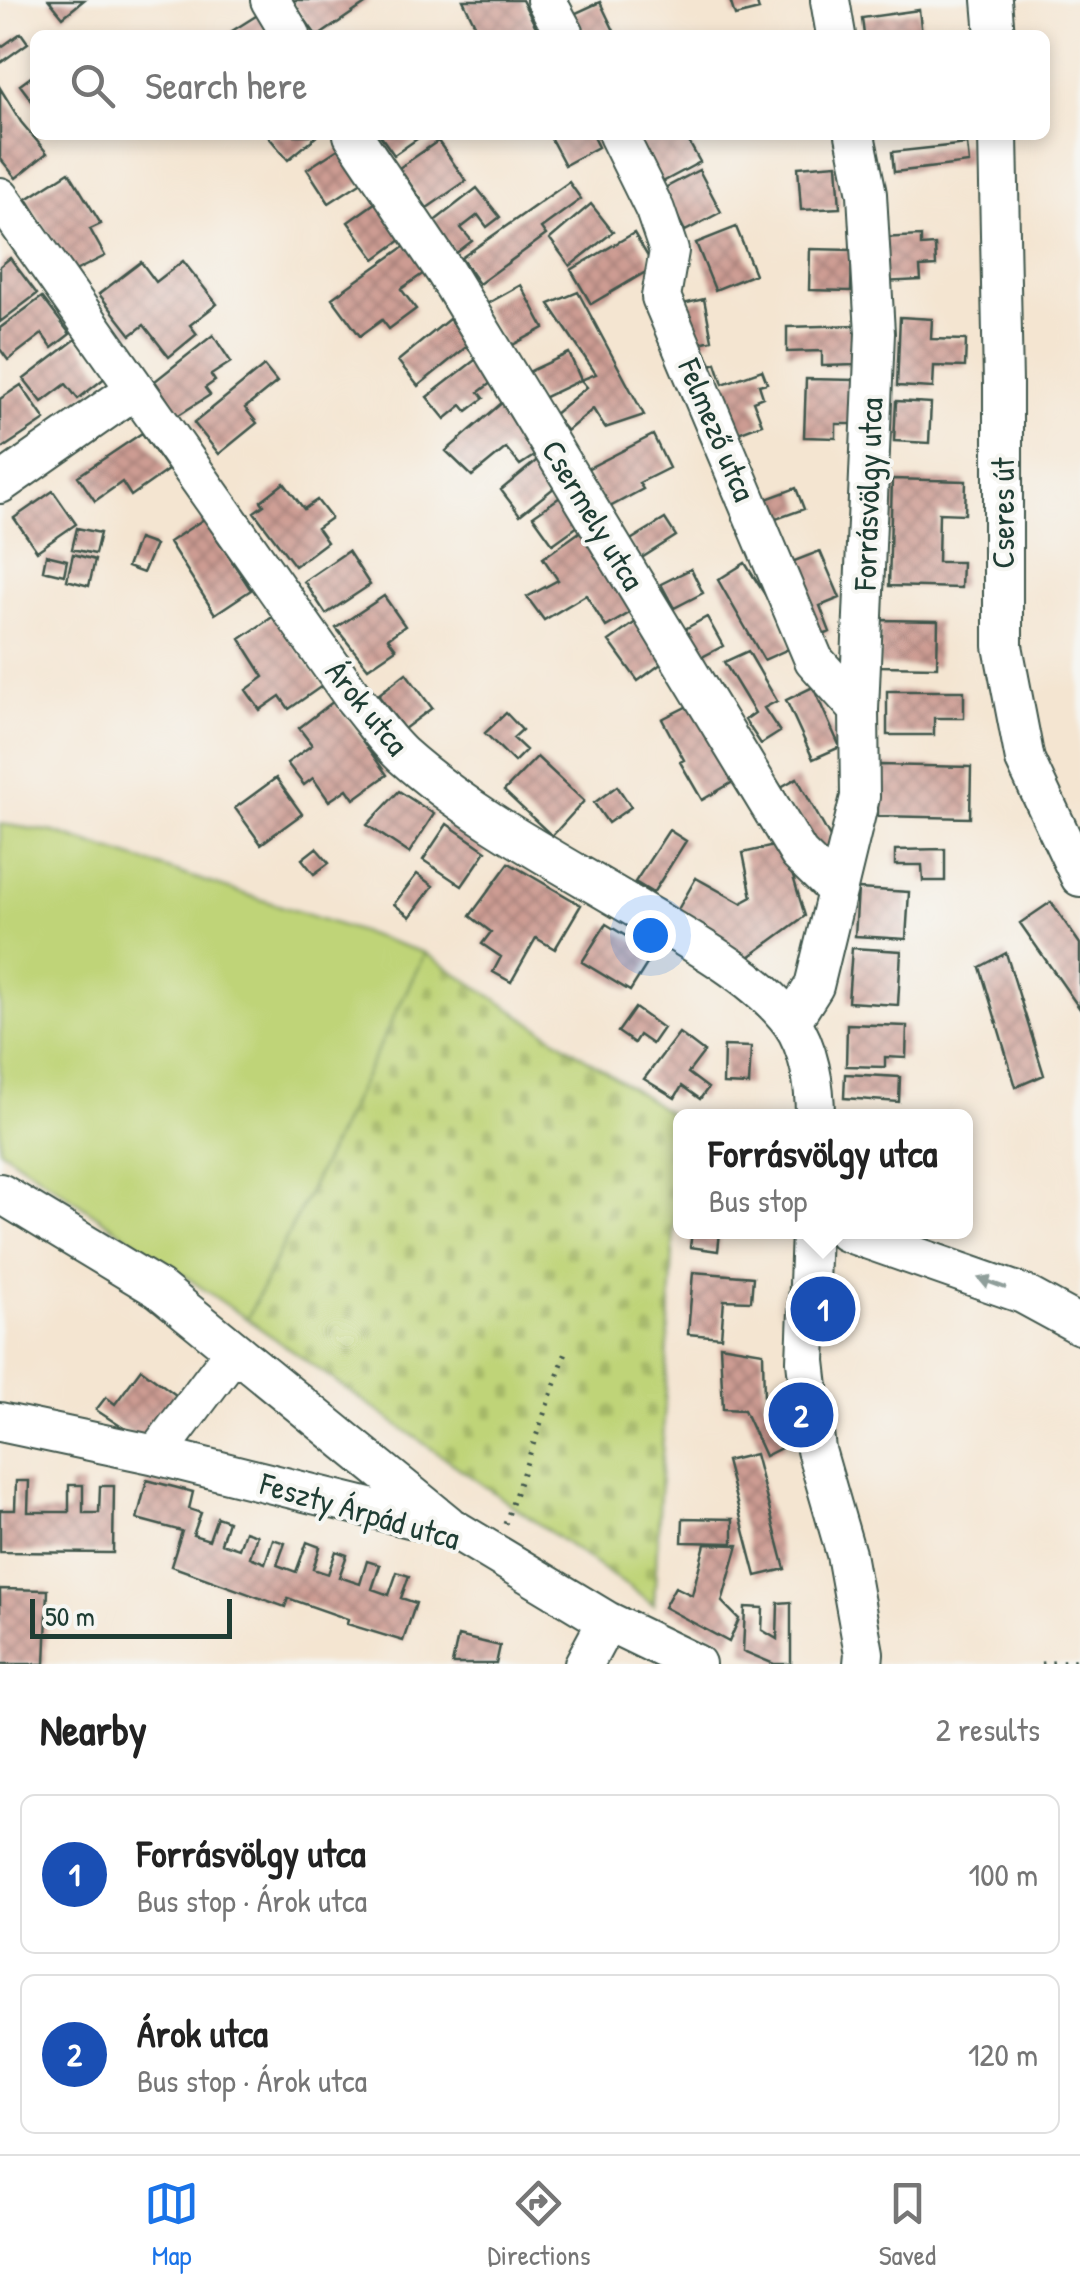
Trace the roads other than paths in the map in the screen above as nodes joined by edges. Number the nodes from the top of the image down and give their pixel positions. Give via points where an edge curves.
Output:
1 (270, 0) edge
2 (546, 0) edge
3 (830, 0) edge
4 (992, 0) edge
5 (288, 30) edge
6 (562, 30) edge
7 (835, 30) edge
8 (995, 30) edge
9 (356, 140) edge
10 (620, 140) edge
11 (856, 140) edge
12 (998, 140) edge
13 (0, 197) edge
14 (134, 390) junction
15 (0, 484) edge
16 (859, 710) junction
17 (1080, 877) edge
18 (836, 891) junction
19 (791, 1022) junction
20 (813, 1109) edge
21 (0, 1193) edge
22 (811, 1239) edge
23 (866, 1239) edge
24 (1080, 1325) edge
25 (234, 1351) junction
26 (0, 1422) edge
27 (156, 1455) junction
28 (454, 1529) junction
29 (608, 1620) junction
30 (584, 1664) edge
31 (696, 1664) edge
32 (863, 1664) edge

1 - 5 street
2 - 6 street
3 - 7 street
4 - 8 street
9 - 18 street, Csermely utca via 446,273 800,854
10 - 16 street, Felmező utca via 669,251 661,297 814,660
11 - 16 street, Forrásvölgy utca via 867,194 874,333
12 - 17 street, Cseres út via 1003,646 1025,760
13 - 14 street, Árok utca
14 - 15 street
14 - 19 street, Árok utca via 399,752 442,788 694,944
16 - 18 street, Forrásvölgy utca via 860,797
18 - 19 street, Forrásvölgy utca via 814,986
19 - 20 street, Árok utca via 808,1057
21 - 25 street via 159,1289
22 - 32 street via 806,1361 816,1450 846,1554
24 -> 23 street via 1022,1294
25 - 27 street
25 - 28 street
26 - 27 street, Feszty Árpád utca
27 - 28 street, Feszty Árpád utca
28 - 29 street, Feszty Árpád utca
29 - 30 street
29 - 31 street, Feszty Árpád utca

